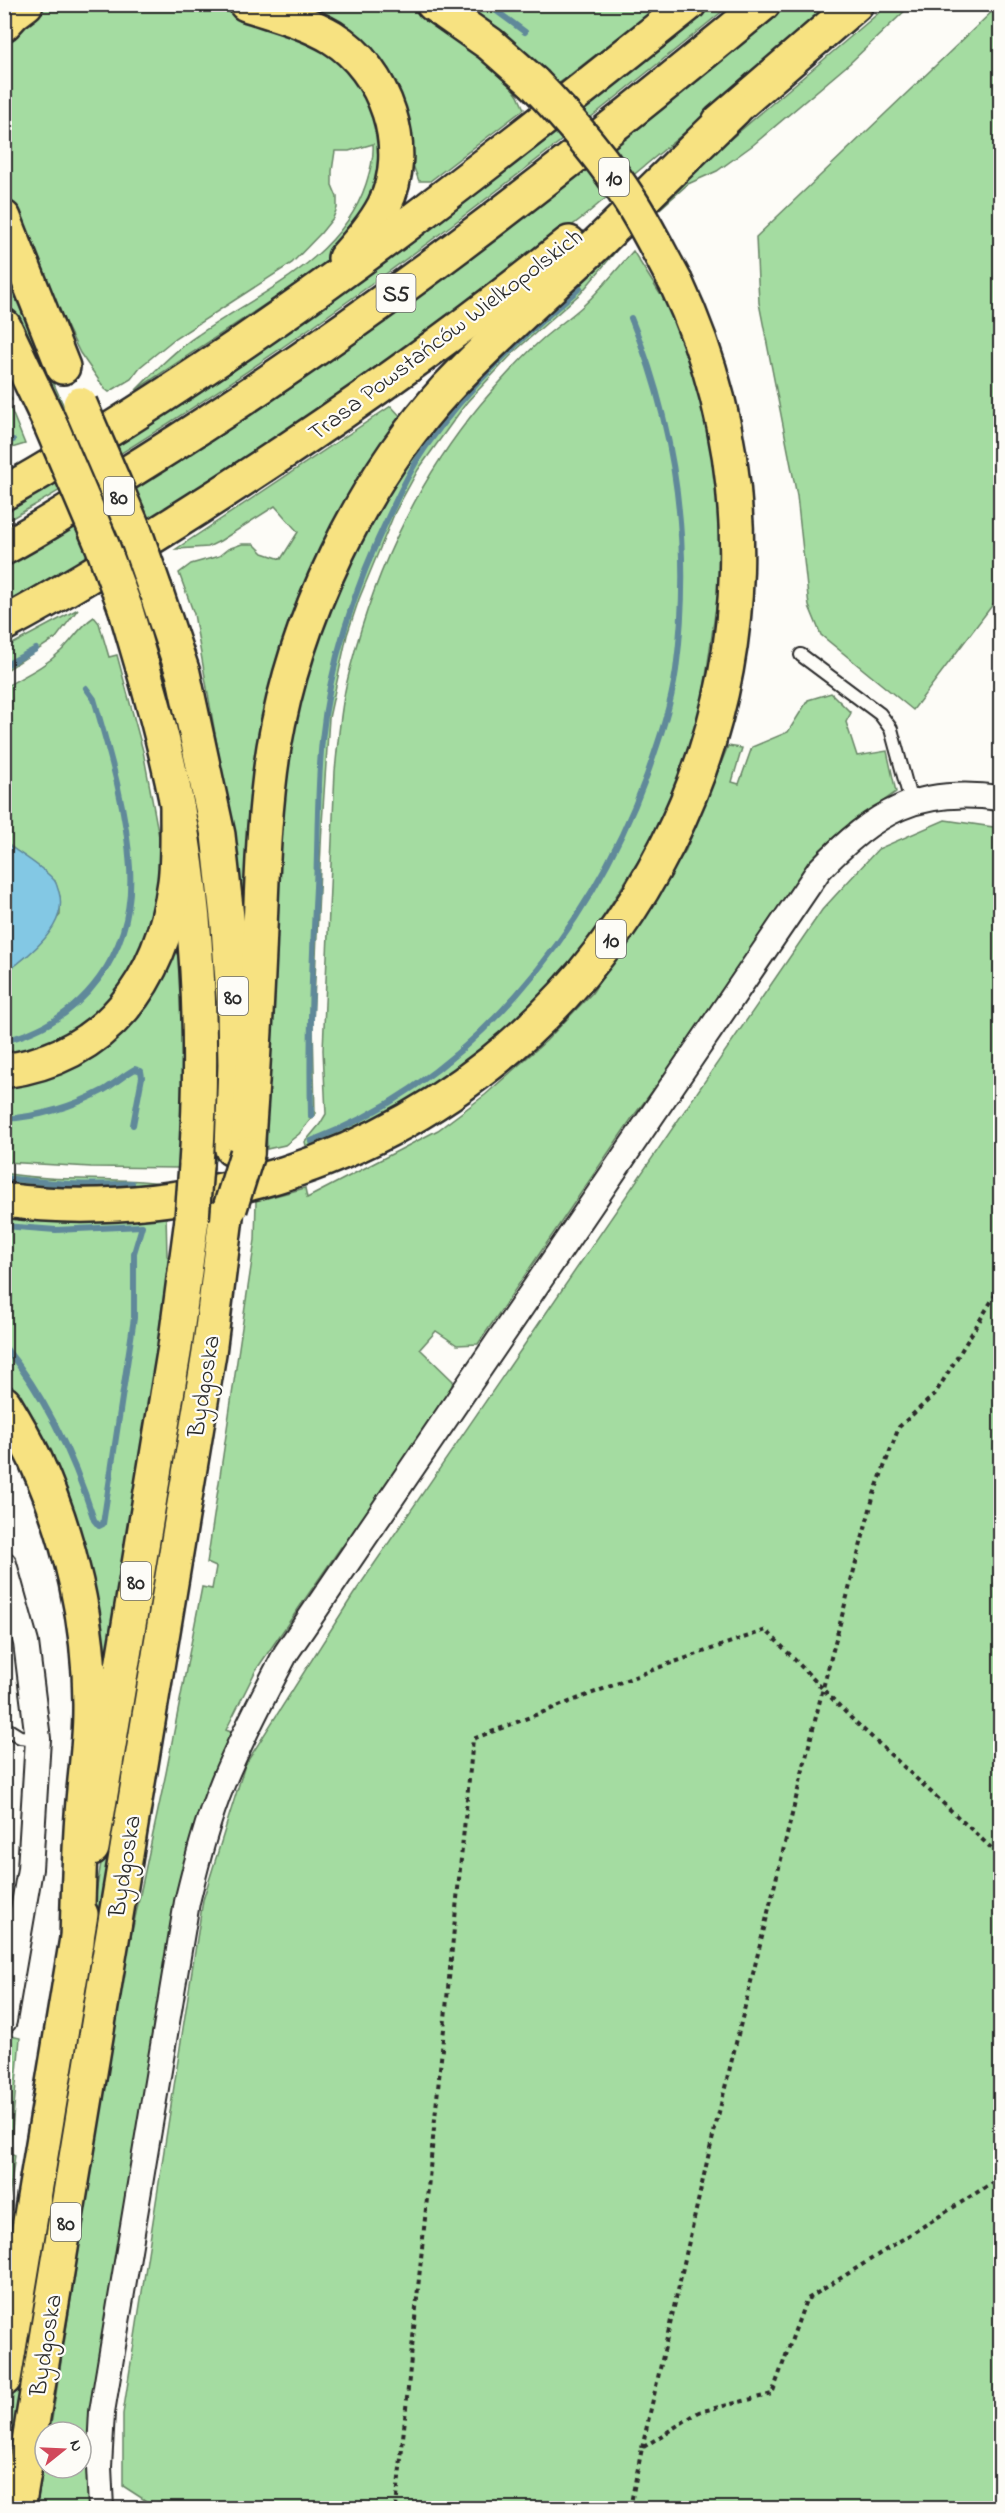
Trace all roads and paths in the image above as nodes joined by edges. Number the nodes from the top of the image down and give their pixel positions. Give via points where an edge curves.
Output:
1 (26, 4) edge
2 (246, 4) edge
3 (433, 4) edge
4 (689, 4) edge
5 (763, 4) edge
6 (856, 4) edge
7 (4, 24) edge
8 (735, 109) junction
9 (4, 218) edge
10 (4, 246) edge
11 (310, 298) junction
12 (4, 326) edge
13 (63, 367) junction
14 (4, 493) edge
15 (4, 548) edge
16 (4, 624) edge
17 (801, 655) dead end
18 (1000, 798) edge
19 (911, 802) junction
20 (177, 809) junction
21 (4, 1071) edge
22 (239, 1155) junction
23 (4, 1200) edge
24 (1000, 1287) edge
25 (4, 1403) edge
26 (4, 1564) edge
27 (823, 1688) junction
28 (4, 1727) edge
29 (38, 1739) junction
30 (1000, 1856) edge
31 (77, 1942) junction
32 (4, 2021) edge
33 (1000, 2178) edge
34 (4, 2379) edge
35 (642, 2448) junction
36 (18, 2508) edge
37 (101, 2508) edge
38 (396, 2508) edge
39 (630, 2508) edge

1 - 7 main road
2 - 11 main road via 305,23 334,38 360,62 380,90 392,117 396,150 384,206 359,243
3 - 23 main road, 10, bridge via 490,44 566,116 632,204 692,316 726,436 737,568 719,708 701,768 650,880 609,942 546,1014 507,1051 455,1091 396,1127 272,1179 168,1200 98,1206
4 - 11 main road
5 - 15 main road, S5 via 545,182 343,332 219,416
6 - 8 main road, Trasa Powstańców Wielkopolskich
8 - 16 main road, Trasa Powstańców Wielkopolskich via 461,328 381,387 250,476
8 - 22 main road via 445,391 386,468 337,552 308,621 285,692 274,748 262,856 254,1052
9 - 13 main road
10 - 13 main road, 80
11 - 14 main road via 124,421
12 - 20 main road, 80, bridge via 50,423 125,607 149,687
13 - 22 main road, 80, bridge via 135,532 183,673 224,880 234,1008
17 - 19 lane via 880,714 891,729
18 - 19 street via 958,794
19 - 37 street via 870,823 819,870 293,1643 249,1724 222,1783 187,1902 102,2412
20 - 21 main road via 175,881 167,922 155,960 132,1000 102,1030 77,1047 46,1062
20 - 31 main road, 80, bridge via 199,1002 201,1063 192,1219 175,1347
22 - 36 main road, Bydgoska / 80, bridge
24 - 27 path via 935,1394 899,1427 874,1494
25 - 31 main road via 35,1458 58,1518 86,1641 90,1708
26 - 29 street via 26,1643
27 - 30 path
27 - 35 path via 709,2153
27 - 38 path via 766,1630 473,1739
28 - 29 lane via 20,1737
29 - 32 street via 30,1869
31 - 34 main road, Bydgoska / 80
33 - 35 path via 806,2300 772,2394 699,2412
35 - 39 path

